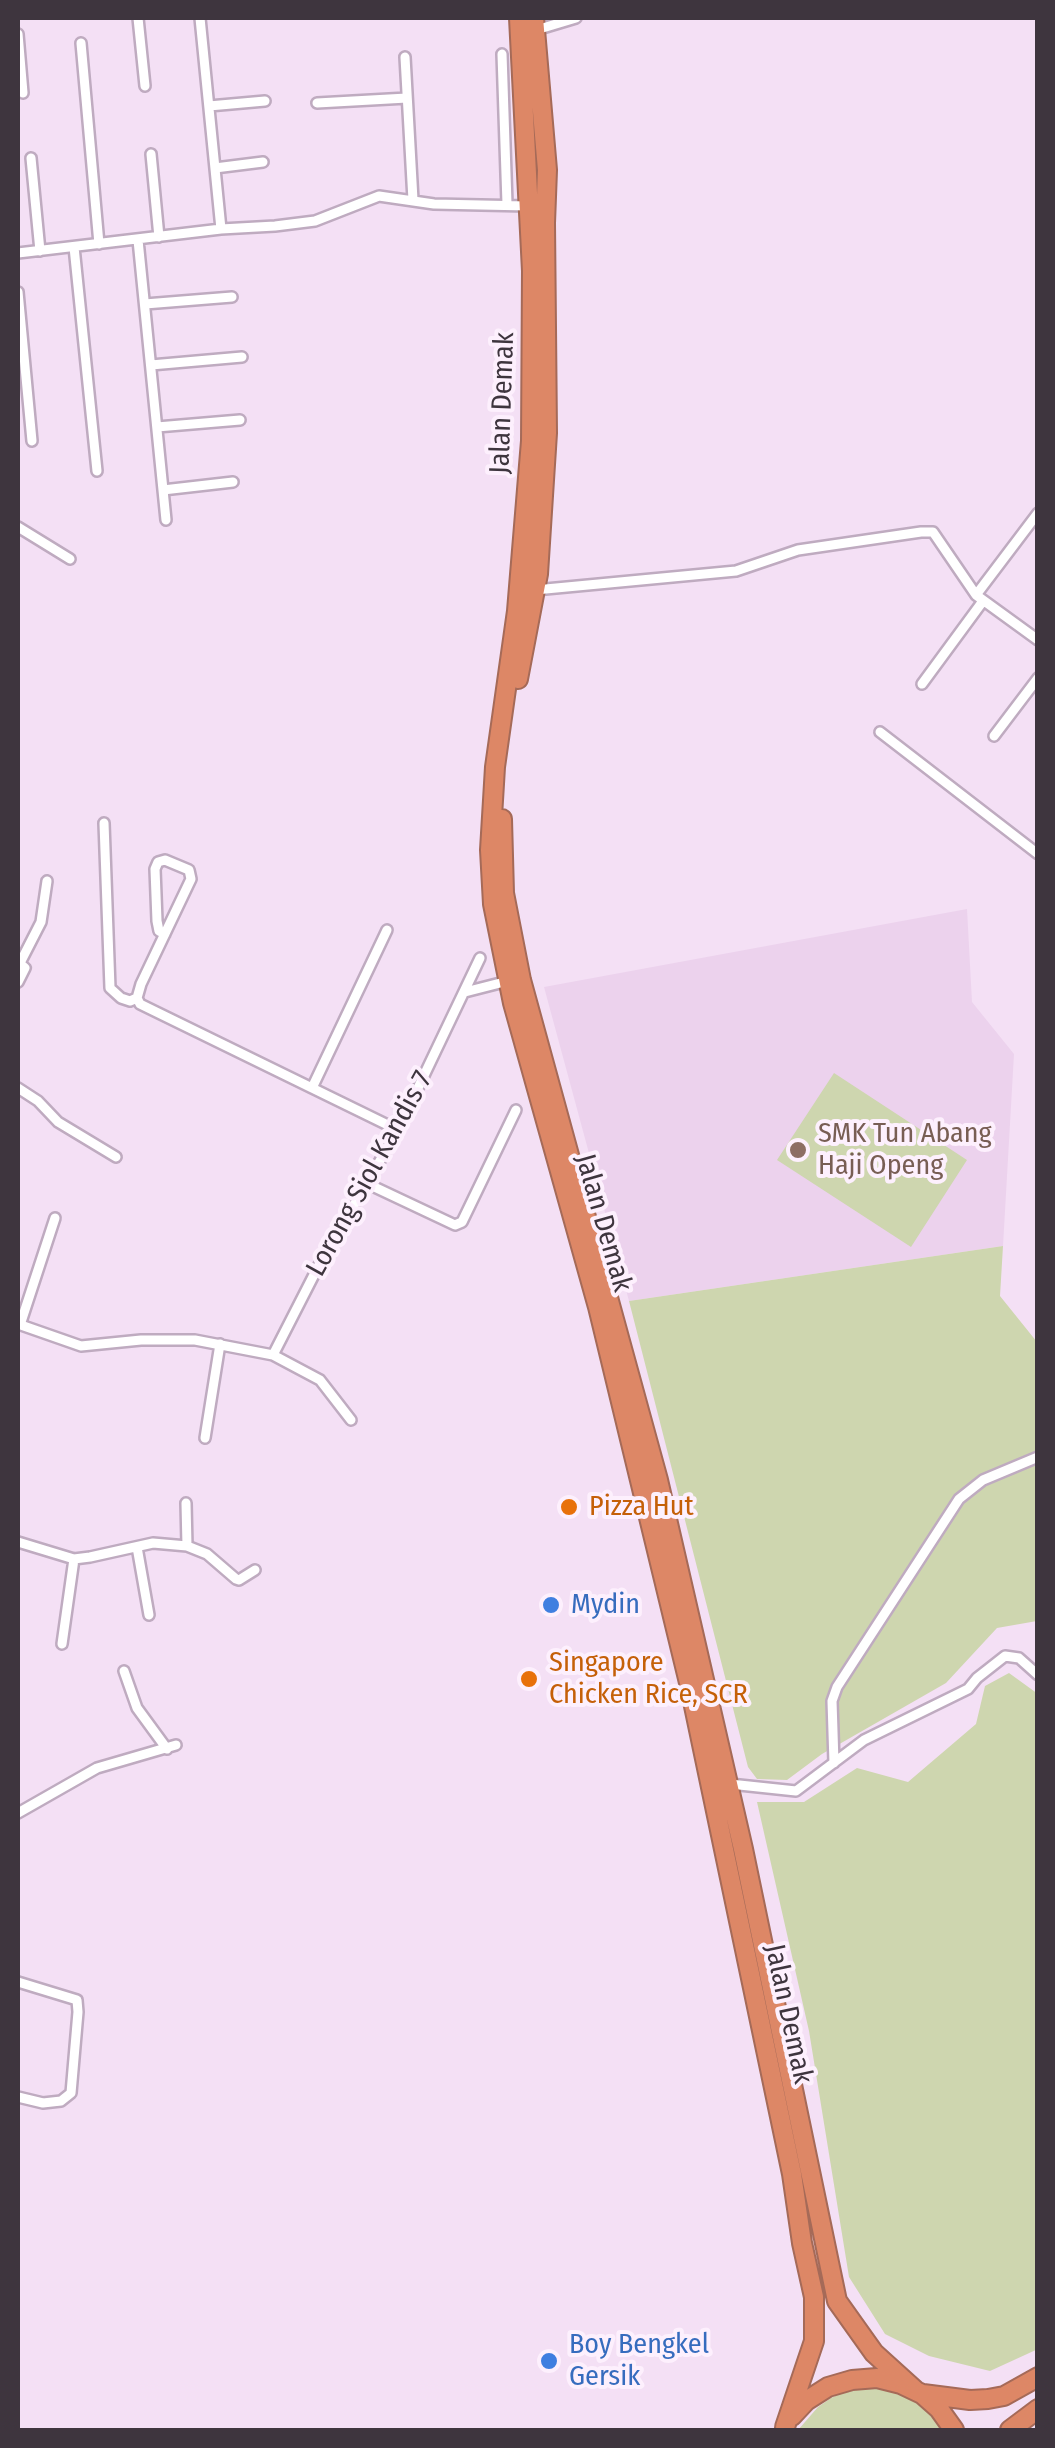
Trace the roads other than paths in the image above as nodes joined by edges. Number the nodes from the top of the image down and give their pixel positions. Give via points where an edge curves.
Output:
1 (138, 18) edge
2 (200, 18) edge
3 (518, 18) edge
4 (576, 18) edge
5 (535, 24) edge
6 (18, 34) edge
7 (81, 43) dead end
8 (502, 54) dead end
9 (405, 57) dead end
10 (144, 86) dead end
11 (23, 93) dead end
12 (407, 98) junction
13 (264, 101) dead end
14 (317, 103) dead end
15 (209, 106) junction
16 (151, 154) dead end
17 (31, 158) dead end
18 (263, 162) dead end
19 (214, 168) junction
20 (413, 200) junction
21 (507, 204) junction
22 (529, 206) junction
23 (221, 229) junction
24 (160, 237) junction
25 (138, 240) junction
26 (99, 244) junction
27 (74, 247) junction
28 (40, 251) junction
29 (18, 253) edge
30 (18, 292) edge
31 (232, 297) dead end
32 (145, 304) junction
33 (242, 357) dead end
34 (151, 365) junction
35 (240, 420) dead end
36 (157, 427) junction
37 (32, 442) dead end
38 (96, 470) dead end
39 (233, 482) dead end
40 (164, 490) junction
41 (1038, 514) edge
42 (166, 520) dead end
43 (18, 526) edge
44 (70, 559) dead end
45 (534, 590) junction
46 (979, 598) junction
47 (1038, 640) edge
48 (1038, 678) edge
49 (922, 684) dead end
50 (880, 732) dead end
51 (994, 736) dead end
52 (104, 824) dead end
53 (1038, 854) edge
54 (47, 881) dead end
55 (387, 930) dead end
56 (165, 934) junction
57 (480, 958) dead end
58 (19, 962) edge
59 (508, 981) junction
60 (18, 982) edge
61 (465, 992) junction
62 (137, 998) junction
63 (18, 1088) edge
64 (312, 1088) junction
65 (516, 1110) dead end
66 (398, 1130) junction
67 (116, 1157) dead end
68 (368, 1184) junction
69 (55, 1218) dead end
70 (19, 1325) edge
71 (220, 1344) junction
72 (273, 1355) junction
73 (351, 1420) dead end
74 (205, 1438) dead end
75 (1038, 1457) edge
76 (186, 1504) dead end
77 (18, 1542) edge
78 (186, 1546) junction
79 (137, 1547) junction
80 (74, 1559) junction
81 (255, 1570) dead end
82 (149, 1615) dead end
83 (62, 1644) dead end
84 (124, 1672) dead end
85 (1038, 1675) edge
86 (834, 1763) junction
87 (728, 1784) junction
88 (18, 1813) edge
89 (18, 1982) edge
90 (18, 2097) edge
91 (1038, 2377) edge
92 (919, 2392) junction
93 (1038, 2408) edge
94 (784, 2429) edge
95 (954, 2430) edge
96 (1010, 2430) edge

1 - 10 street
2 - 15 street
3 - 22 highway, Jalan Demak
4 - 5 street
5 - 45 highway, Jalan Demak via 546,170 547,433
6 - 11 street
7 - 26 street
8 - 21 street
9 - 12 street
12 - 14 street
12 - 20 street
13 - 15 street
15 - 19 street
16 - 24 street
17 - 28 street
18 - 19 street
19 - 23 street
20 - 21 street
20 - 23 street via 379,196 315,220
21 - 22 street
22 - 59 highway, Jalan Demak via 530,476 490,850
23 - 24 street
24 - 25 street
25 - 26 street
25 - 32 street
26 - 27 street
27 - 28 street
27 - 38 street
28 - 29 street
30 - 37 street
31 - 32 street
32 - 34 street
33 - 34 street
34 - 36 street
35 - 36 street
36 - 40 street
39 - 40 street
40 - 42 street
41 - 46 street
43 - 44 street
45 - 46 street via 736,571 798,550 933,532
45 - 87 highway, Jalan Demak via 506,769 504,893 527,1001 658,1480
46 - 47 street
46 - 49 street
48 - 51 street
50 - 53 street
52 - 62 street via 110,988 121,998
54 - 58 street via 41,922
55 - 64 street
56 - 56 street via 157,922 155,870 165,860 192,874
56 - 62 street
57 - 61 street, Lorong Siol Kandis 7
58 - 60 street via 25,968
59 - 61 street
59 - 94 highway, Jalan Demak via 598,1307 690,1687 792,2174 814,2297 814,2341
61 - 66 street, Lorong Siol Kandis 7
62 - 64 street
63 - 67 street
64 - 66 street
65 - 68 street via 462,1222 455,1225
66 - 68 street, Lorong Siol Kandis 7
68 - 72 street, Lorong Siol Kandis 7
69 - 70 street
70 - 71 street via 80,1346 141,1340
71 - 72 street
71 - 74 street
72 - 73 street via 320,1380
75 - 86 street via 982,1480 959,1499 837,1687
76 - 78 street
77 - 80 street
78 - 79 street
78 - 81 street via 236,1579
79 - 80 street
79 - 82 street
80 - 83 street
84 - 88 street via 137,1708 172,1747 96,1768
85 - 86 street via 1019,1658 1004,1656 968,1689 864,1740
86 - 87 street via 796,1791
87 - 92 highway, Jalan Demak via 837,2302 874,2353
89 - 90 street via 77,2000 78,2012 71,2093 43,2104
91 - 92 highway via 988,2400
92 - 94 highway via 885,2380 843,2382 813,2396
92 - 95 highway, Jalan Demak
93 - 96 highway

